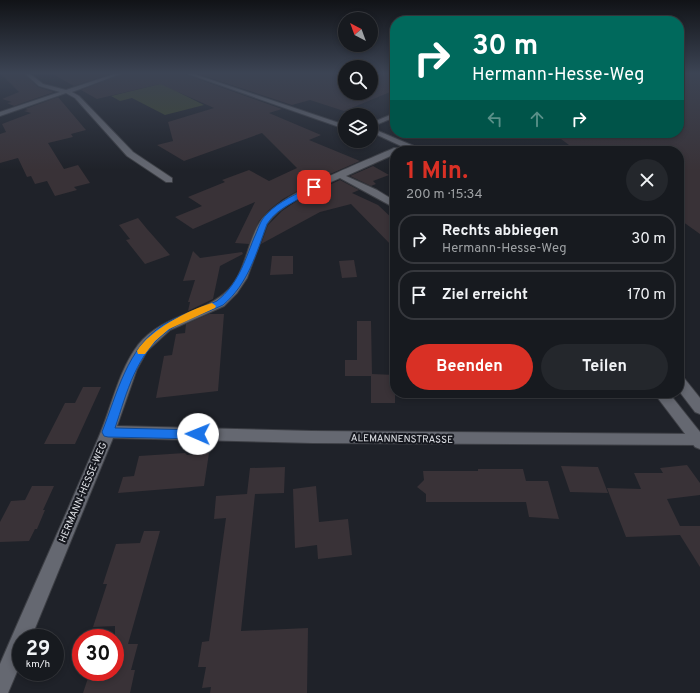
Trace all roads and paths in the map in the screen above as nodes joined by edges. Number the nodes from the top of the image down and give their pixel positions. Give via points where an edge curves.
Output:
1 (27, 105) edge
2 (85, 105) edge
3 (282, 105) edge
4 (306, 106) dead end
5 (0, 114) edge
6 (338, 117) edge
7 (390, 117) edge
8 (378, 122) edge
9 (338, 125) edge
10 (378, 133) edge
11 (378, 141) edge
12 (390, 146) edge
13 (407, 146) edge
14 (390, 154) edge
15 (339, 175) junction
16 (169, 180) dead end
17 (390, 202) edge
18 (684, 388) edge
19 (665, 398) edge
20 (700, 408) edge
21 (108, 432) junction
22 (699, 442) edge
23 (25, 629) edge
24 (12, 659) edge
25 (0, 688) edge

1 - 5 street
2 - 16 street via 130,154
3 - 9 street
4 - 6 street
7 - 8 street
10 - 13 street
11 - 12 street
14 - 15 street, HERMANN-HESSE-WEG
15 - 17 street
15 - 21 street, HERMANN-HESSE-WEG via 294,198 269,215 242,278 226,298 166,327 148,344 131,368
18 - 20 street
19 - 22 street
21 - 22 street, ALEMANNENSTRASSE
21 - 23 street, HERMANN-HESSE-WEG
24 - 25 street, HERMANN-HESSE-WEG

